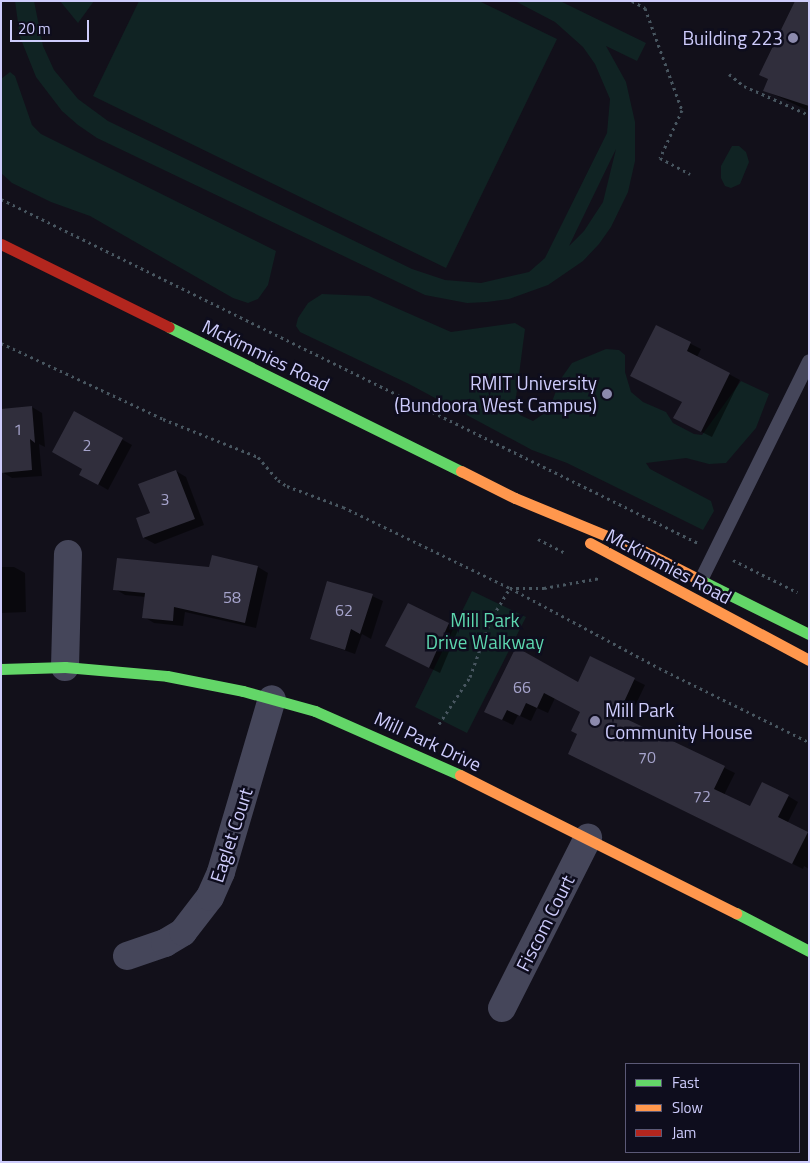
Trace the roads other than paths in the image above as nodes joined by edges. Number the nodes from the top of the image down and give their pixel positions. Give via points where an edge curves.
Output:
1 (1, 244) edge
2 (809, 361) edge
3 (516, 498) junction
4 (68, 554) dead end
5 (701, 580) junction
6 (809, 634) edge
7 (809, 660) edge
8 (65, 667) junction
9 (1, 668) edge
10 (272, 699) junction
11 (588, 838) junction
12 (809, 951) edge
13 (127, 956) dead end
14 (502, 1008) dead end

1 - 3 main road, McKimmies Road
2 - 5 lane
3 - 5 main road, McKimmies Road via 643,551
3 - 7 main road, McKimmies Road via 623,564
4 - 8 street
5 - 6 main road, McKimmies Road
8 - 9 main road, Mill Park Drive
8 - 10 main road, Mill Park Drive via 167,676
10 - 11 main road, Mill Park Drive via 362,729
10 - 13 street, Eaglet Court via 221,872 210,897 183,932 165,943
11 - 12 main road, Mill Park Drive
11 - 14 street, Fiscom Court

